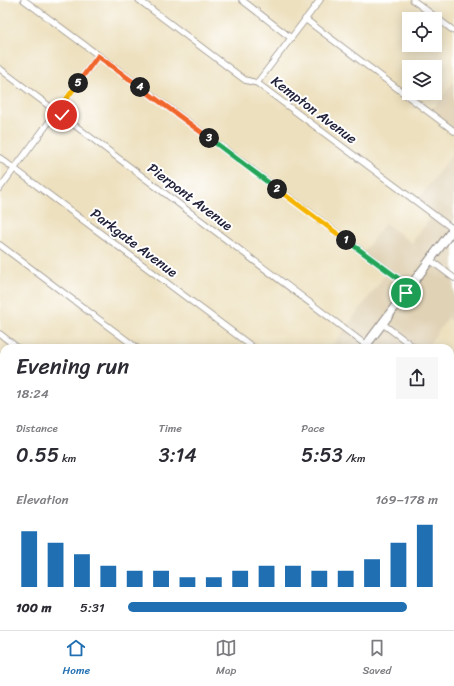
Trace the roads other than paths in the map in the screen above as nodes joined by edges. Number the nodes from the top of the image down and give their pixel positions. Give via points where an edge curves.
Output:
1 (24, 0) edge
2 (139, 0) edge
3 (242, 0) edge
4 (320, 0) edge
5 (413, 0) edge
6 (306, 19) junction
7 (454, 31) edge
8 (291, 38) junction
9 (98, 56) junction
10 (0, 69) edge
11 (257, 82) junction
12 (57, 112) junction
13 (454, 131) edge
14 (0, 158) edge
15 (14, 169) junction
16 (0, 188) edge
17 (454, 229) edge
18 (0, 245) edge
19 (430, 260) junction
20 (454, 278) edge
21 (410, 287) junction
22 (383, 324) junction
23 (0, 334) edge
24 (13, 344) edge
25 (132, 344) edge
26 (249, 344) edge
27 (362, 344) edge
28 (367, 344) edge
29 (410, 344) edge

1 - 9 street
2 - 11 street, Kempton Avenue via 245,80
3 - 8 street
4 - 6 street
5 - 7 street
6 - 8 street
6 - 13 street
8 - 11 street
9 - 12 street
9 - 21 street
10 - 12 street, Pierpont Avenue
11 - 17 street, Kempton Avenue
12 - 15 street
12 - 27 street, Pierpont Avenue
14 - 15 street, Parkgate Avenue
15 - 16 street
15 - 26 street, Parkgate Avenue
17 - 19 main road
18 - 25 street
19 - 20 street
19 - 21 main road
21 - 22 main road
22 - 28 main road
22 - 29 street
23 - 24 street

